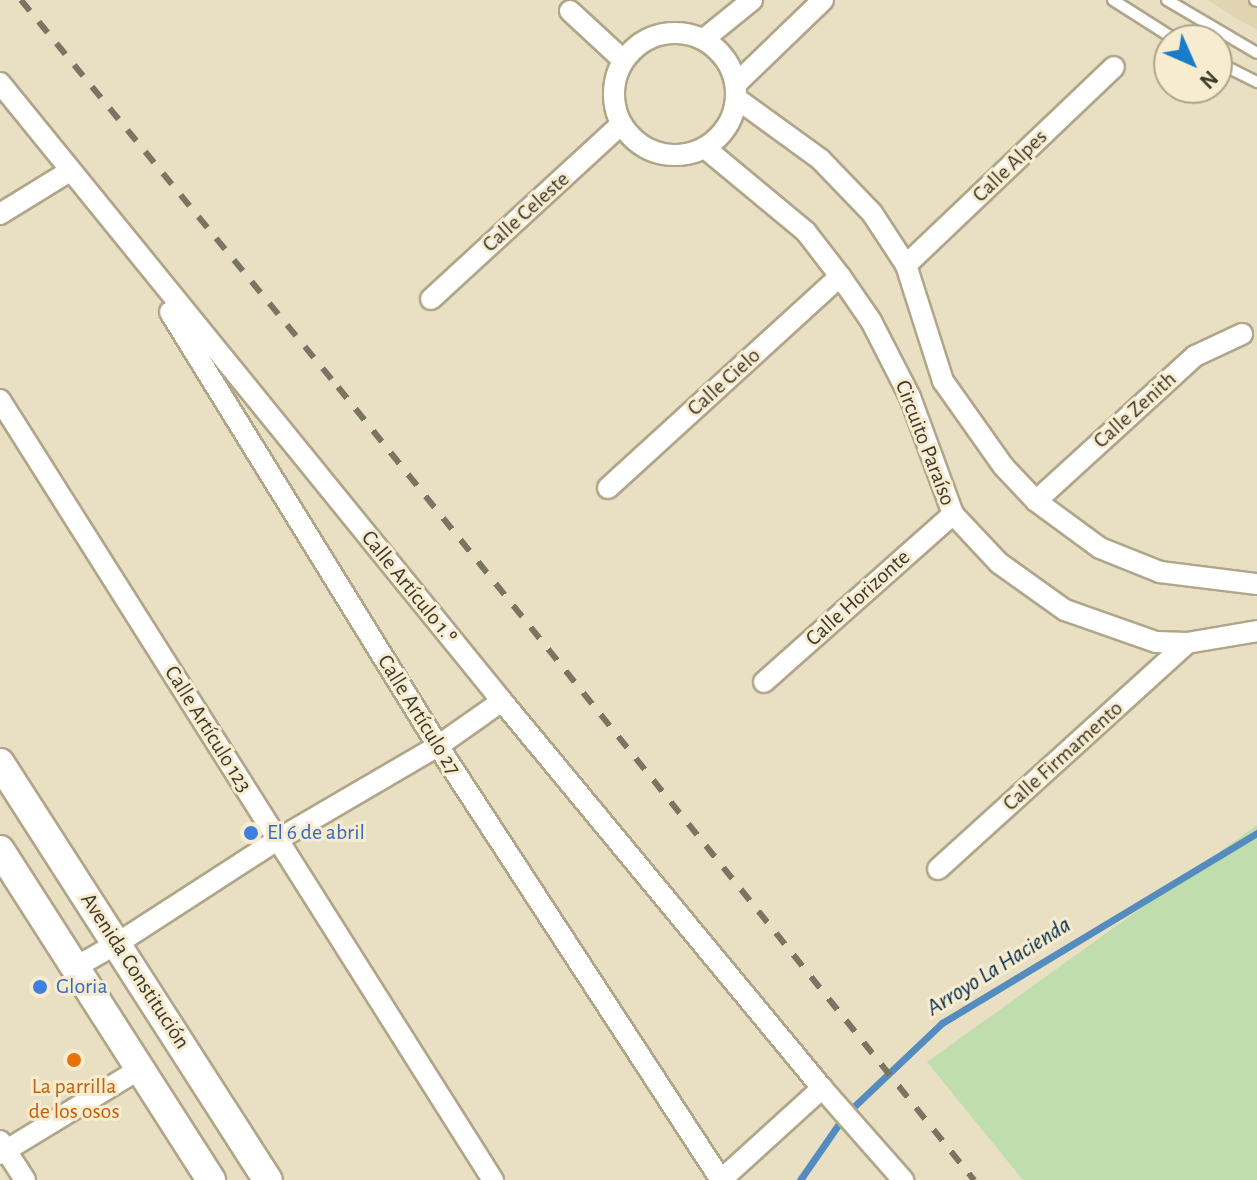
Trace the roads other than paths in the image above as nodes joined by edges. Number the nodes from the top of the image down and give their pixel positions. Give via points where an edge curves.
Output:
1 (752, 0) edge
2 (823, 0) edge
3 (1113, 0) edge
4 (1167, 0) edge
5 (570, 11) dead end
6 (1153, 25) edge
7 (704, 39) junction
8 (1257, 53) edge
9 (623, 60) junction
10 (1114, 67) dead end
11 (1233, 70) edge
12 (1257, 82) edge
13 (0, 83) edge
14 (736, 91) junction
15 (620, 125) junction
16 (705, 148) junction
17 (70, 171) junction
18 (0, 214) edge
19 (128, 244) junction
20 (906, 265) junction
21 (840, 276) junction
22 (431, 299) dead end
23 (1242, 334) dead end
24 (943, 381) junction
25 (910, 397) junction
26 (0, 400) edge
27 (608, 488) dead end
28 (1036, 501) junction
29 (953, 514) junction
30 (1257, 586) edge
31 (1257, 601) edge
32 (1257, 631) edge
33 (1187, 643) junction
34 (764, 682) dead end
35 (502, 701) junction
36 (438, 746) junction
37 (0, 763) edge
38 (277, 840) junction
39 (0, 850) edge
40 (938, 869) dead end
41 (118, 943) junction
42 (74, 968) junction
43 (140, 1069) junction
44 (822, 1088) junction
45 (2, 1148) edge
46 (25, 1180) edge
47 (211, 1180) edge
48 (268, 1180) edge
49 (493, 1180) edge
50 (721, 1180) edge
51 (902, 1180) edge

1 - 7 street
2 - 14 street
3 - 6 lane
4 - 8 lane
5 - 9 street
7 - 9 street via 659,34 639,43
7 - 14 street via 719,50
9 - 15 street via 614,81
10 - 20 street, Calle Alpes
11 - 12 lane
13 - 17 street, Calle Artículo 1.º
14 - 16 street via 732,118
14 - 20 street, Circuito Paraíso via 820,159 872,213
15 - 16 street via 649,151 687,155
15 - 22 street, Calle Celeste
16 - 21 street, Circuito Paraíso via 806,232
17 - 18 street
17 - 19 street, Calle Artículo 1.º
19 - 35 street, Calle Artículo 1.º
19 - 36 street, Calle Artículo 27
20 - 24 street, Circuito Paraíso
21 - 25 street, Circuito Paraíso via 871,321
21 - 27 street, Calle Cielo
23 - 28 street, Calle Zenith via 1195,356
24 - 25 street
24 - 28 street, Circuito Paraíso via 1004,467
25 - 29 street, Circuito Paraíso
26 - 38 street, Calle Artículo 123
28 - 30 street, Circuito Paraíso via 1100,548 1160,572
29 - 33 street, Circuito Paraíso via 999,563 1065,610 1156,642
29 - 34 street, Calle Horizonte
30 - 31 street
32 - 33 street, Circuito Paraíso
33 - 40 street, Calle Firmamento
35 - 36 street
35 - 44 street, Calle Artículo 1.º
36 - 38 street
36 - 50 street, Calle Artículo 27
37 - 41 main road, Avenida Constitución
38 - 41 street
38 - 49 street, Calle Artículo 123
39 - 42 main road
41 - 42 street
41 - 48 main road, Avenida Constitución
42 - 43 main road
43 - 45 street
43 - 47 main road
44 - 50 street
44 - 51 street, Calle Artículo 1.º
45 - 46 street

